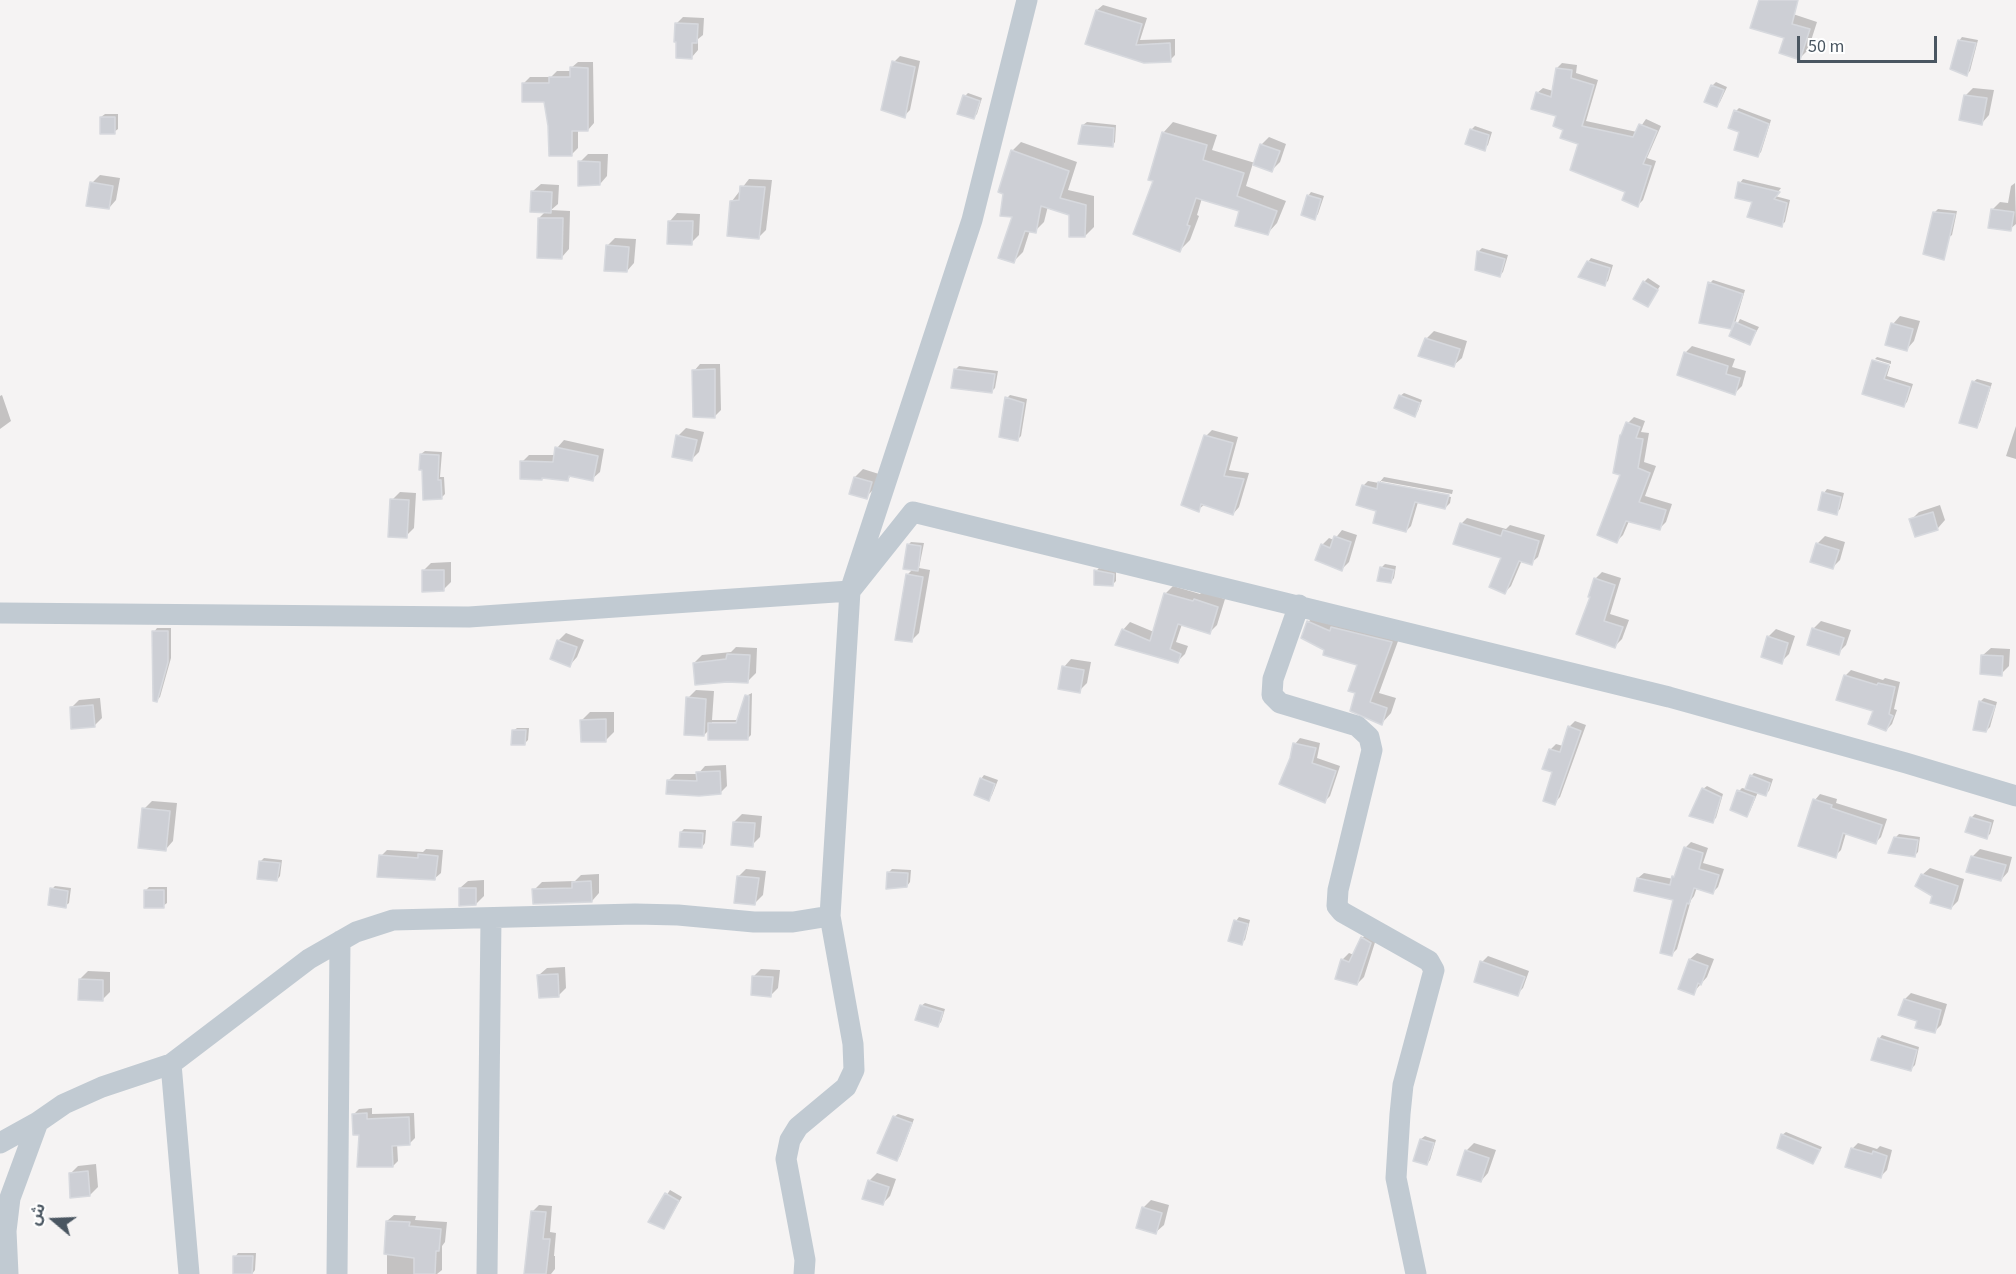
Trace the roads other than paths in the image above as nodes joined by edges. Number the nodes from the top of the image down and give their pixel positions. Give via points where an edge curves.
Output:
1 (1027, 0) edge
2 (850, 591) junction
3 (1299, 605) junction
4 (0, 613) edge
5 (2016, 796) edge
6 (830, 915) junction
7 (491, 918) junction
8 (340, 941) junction
9 (171, 1065) junction
10 (39, 1122) junction
11 (0, 1143) edge
12 (8, 1274) edge
13 (189, 1274) edge
14 (337, 1274) edge
15 (487, 1274) edge
16 (804, 1274) edge
17 (1416, 1274) edge

1 - 2 street via 972,220
2 - 3 street via 914,512
2 - 4 street via 469,617
2 - 6 street
3 - 5 street via 1669,697
3 - 17 street via 1273,679 1272,695 1280,703 1357,726 1370,737 1372,750 1337,906 1429,961 1434,970 1403,1085 1396,1178
6 - 7 street via 764,922 635,914
6 - 16 street via 854,1070 846,1087 798,1127 790,1140 786,1159 805,1260
7 - 8 street via 393,920
7 - 15 street
8 - 9 street via 309,959
8 - 14 street
9 - 10 street via 102,1087 64,1104
9 - 13 street
10 - 11 street
10 - 12 street via 10,1198 6,1231

